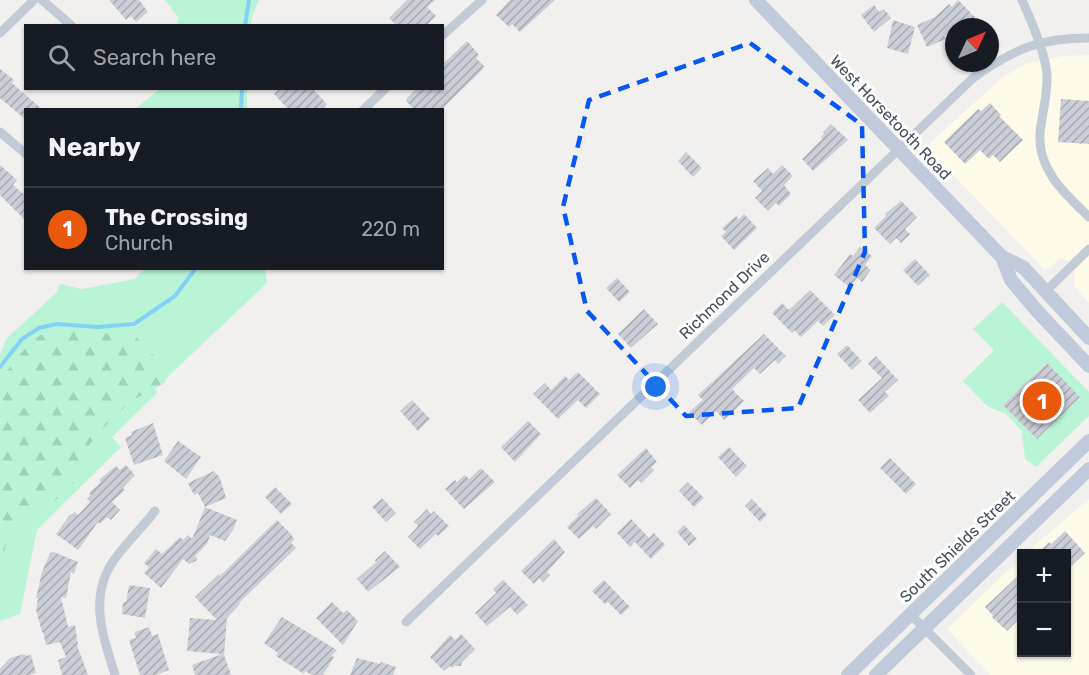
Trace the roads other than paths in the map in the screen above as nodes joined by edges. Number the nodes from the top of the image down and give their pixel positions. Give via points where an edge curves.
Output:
1 (34, 0) edge
2 (42, 0) edge
3 (482, 0) edge
4 (756, 0) edge
5 (1022, 0) edge
6 (70, 24) edge
7 (0, 33) edge
8 (444, 34) edge
9 (1089, 38) edge
10 (1038, 42) junction
11 (384, 90) edge
12 (365, 108) edge
13 (0, 132) edge
14 (898, 148) junction
15 (24, 152) edge
16 (1089, 216) edge
17 (1089, 249) edge
18 (1002, 257) junction
19 (1045, 292) junction
20 (1089, 338) edge
21 (1089, 366) edge
22 (1089, 441) edge
23 (1089, 469) edge
24 (155, 511) dead end
25 (910, 614) junction
26 (406, 622) dead end
27 (925, 627) junction
28 (115, 675) edge
29 (848, 675) edge
30 (876, 675) edge
31 (971, 675) edge

1 - 7 street
2 - 6 street
3 - 8 street
4 - 14 main road, West Horsetooth Road
5 - 10 street
9 - 10 street, Richmond Drive
10 - 14 street, Richmond Drive via 1014,52 974,78
10 - 16 street via 1047,72 1040,155 1049,173
11 - 12 street
13 - 15 street
14 - 18 main road, West Horsetooth Road
14 - 26 street, Richmond Drive
17 - 19 street
18 - 19 main road, West Horsetooth Road via 1023,267
18 - 21 main road, West Horsetooth Road via 1011,280
19 - 20 main road, West Horsetooth Road
22 - 25 main road, South Shields Street
23 - 27 main road
24 - 28 street via 113,561 102,586 100,627
25 - 27 street
25 - 29 main road, South Shields Street
27 - 30 main road
27 - 31 street

